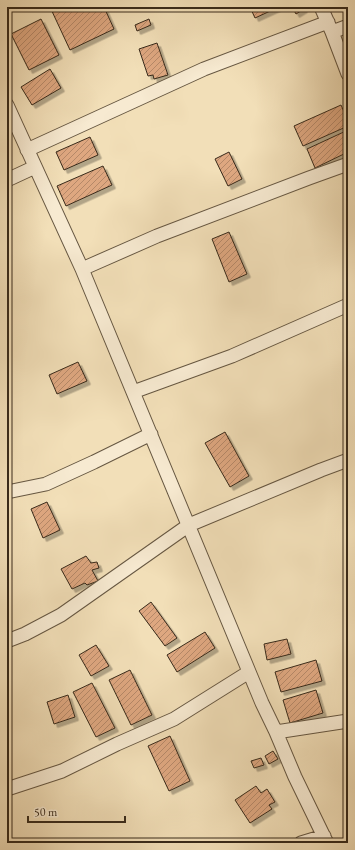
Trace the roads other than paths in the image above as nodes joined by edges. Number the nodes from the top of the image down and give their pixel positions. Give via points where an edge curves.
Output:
1 (321, 7) edge
2 (348, 26) edge
3 (330, 27) junction
4 (348, 74) edge
5 (7, 106) edge
6 (27, 150) junction
7 (348, 164) edge
8 (35, 167) junction
9 (7, 180) edge
10 (82, 269) junction
11 (348, 305) edge
12 (133, 392) junction
13 (150, 434) junction
14 (348, 460) edge
15 (7, 492) edge
16 (189, 525) junction
17 (7, 641) edge
18 (249, 672) junction
19 (348, 721) edge
20 (276, 732) junction
21 (7, 789) edge
22 (326, 840) edge
23 (301, 843) edge

1 - 3 street
2 - 3 street
3 - 4 street
3 - 6 street via 204,69
5 - 6 street
6 - 8 street
7 - 10 street via 157,236
8 - 9 street
8 - 10 street
10 - 12 street
11 - 12 street via 232,356
12 - 13 street
13 - 15 street via 46,484
13 - 16 street
14 - 16 street
16 - 17 street via 61,615
16 - 18 street
18 - 20 street
18 - 21 street via 174,719 62,771
19 - 20 street
20 - 22 street via 295,778
22 - 23 street

